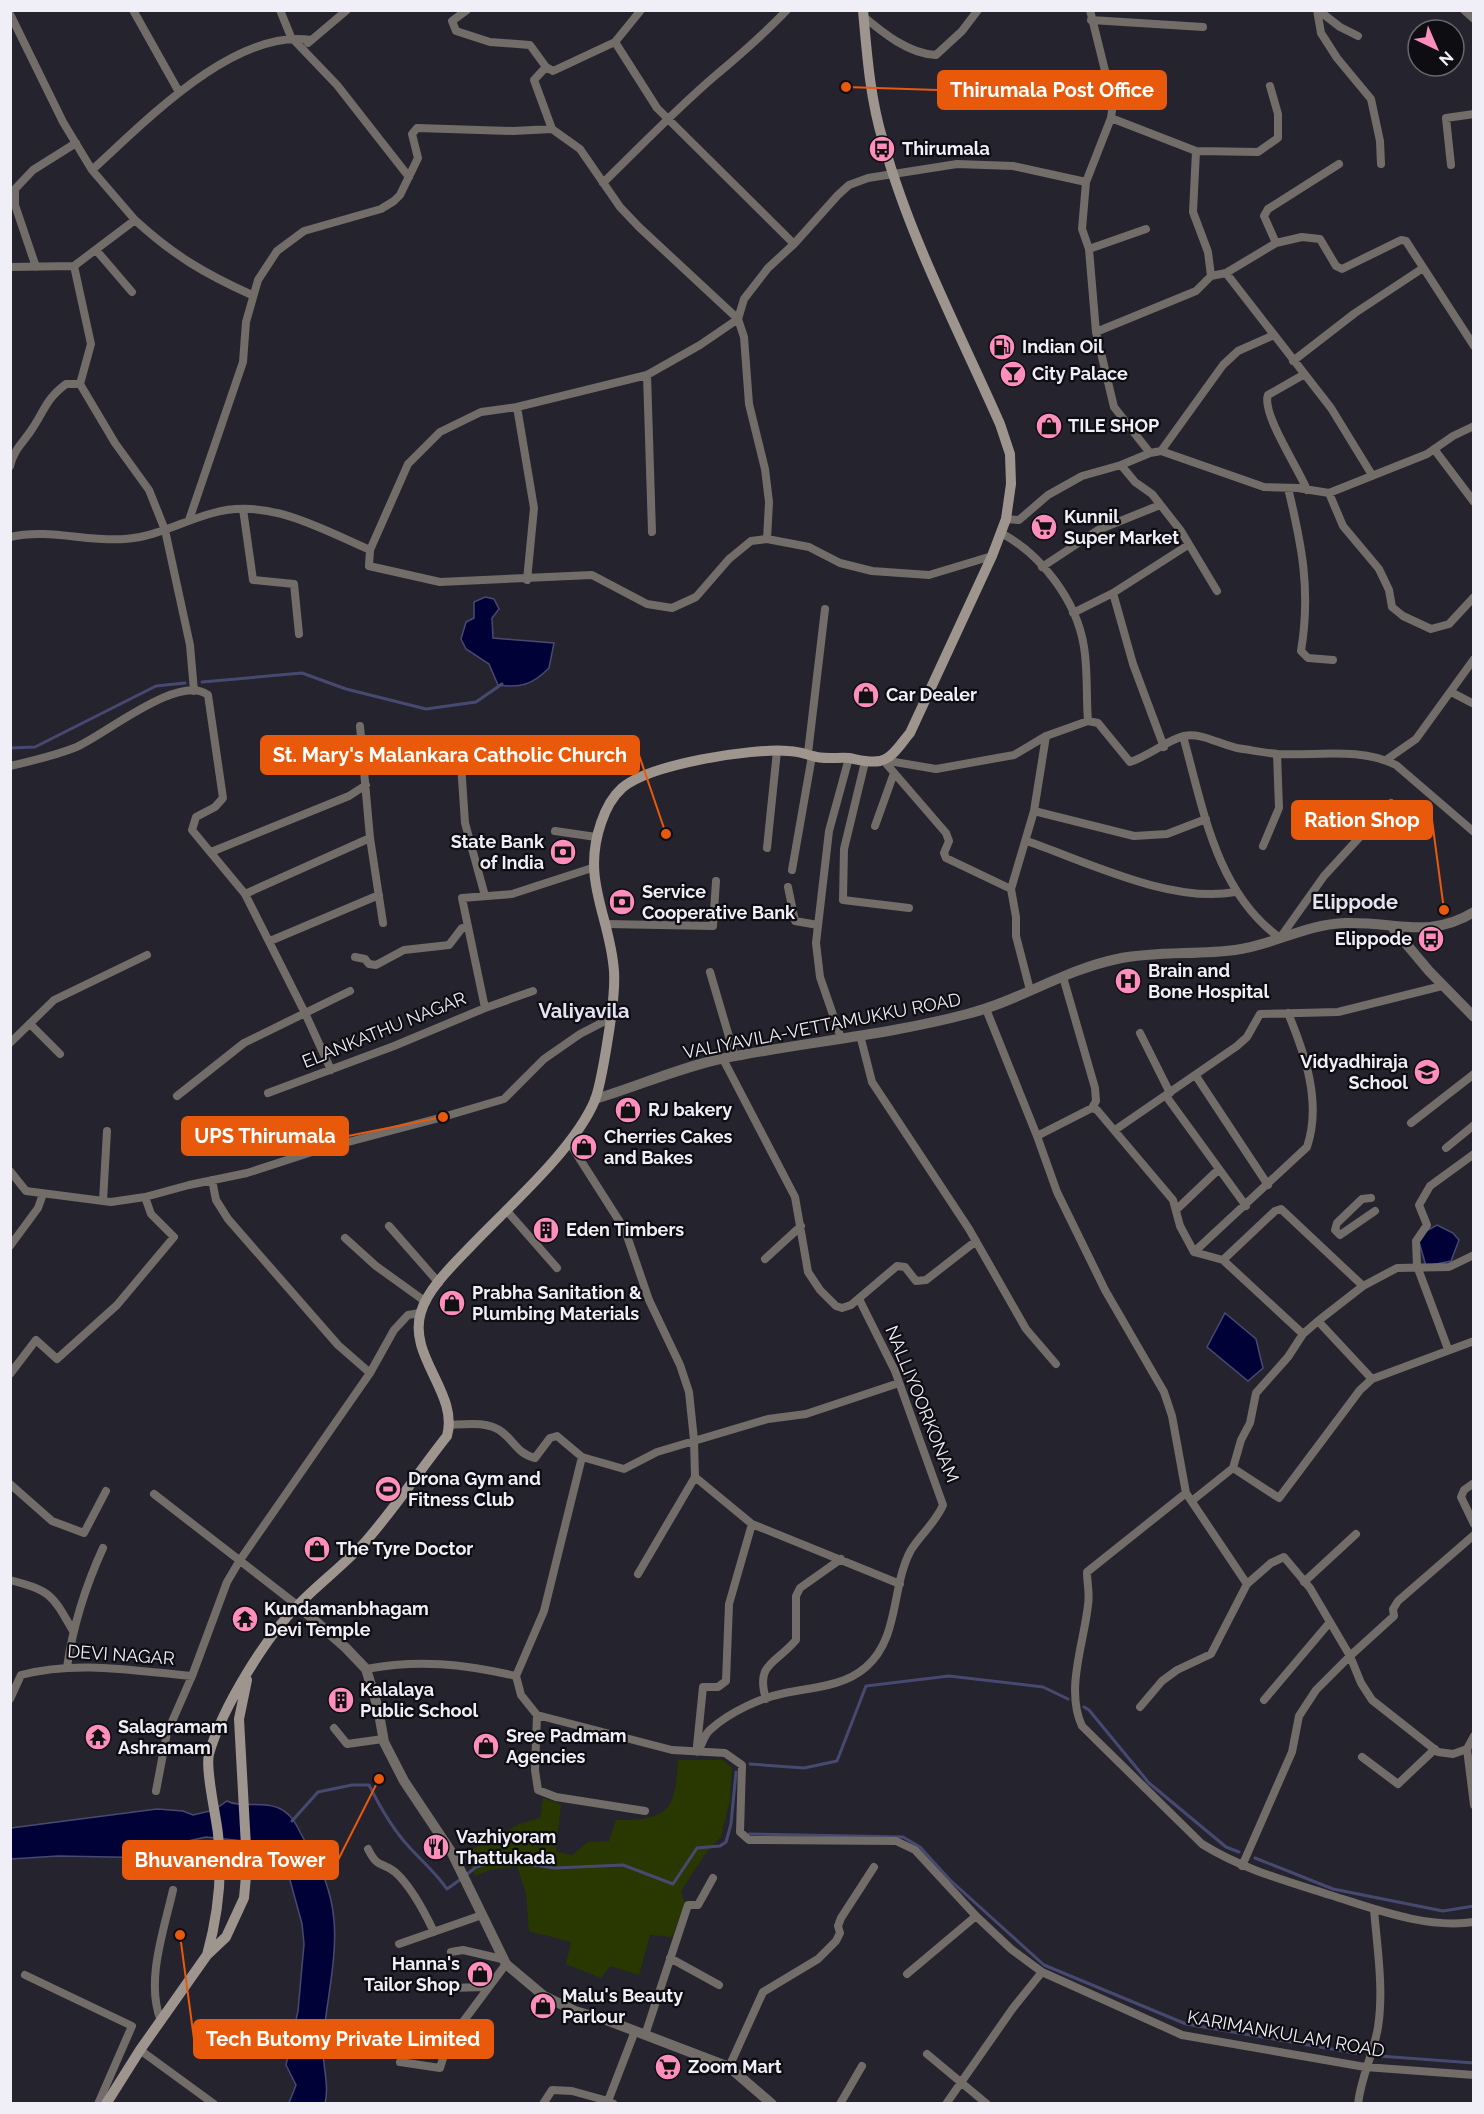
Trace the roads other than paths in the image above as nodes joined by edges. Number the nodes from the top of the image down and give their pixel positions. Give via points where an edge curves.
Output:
1 (134, 10) edge
2 (280, 10) edge
3 (347, 10) edge
4 (468, 10) edge
5 (641, 10) edge
6 (787, 10) edge
7 (978, 10) edge
8 (1317, 10) edge
9 (1464, 10) edge
10 (863, 13) edge
11 (10, 14) edge
12 (1090, 15) edge
13 (1473, 19) edge
14 (1203, 27) dead end
15 (1358, 36) dead end
16 (291, 37) junction
17 (311, 40) junction
18 (615, 42) junction
19 (302, 48) junction
20 (546, 68) junction
21 (1270, 86) dead end
22 (179, 92) junction
23 (1473, 114) edge
24 (669, 118) junction
25 (1112, 118) junction
26 (552, 129) junction
27 (76, 143) junction
28 (1196, 151) junction
29 (1339, 164) dead end
30 (1381, 164) dead end
31 (1452, 165) dead end
32 (92, 170) junction
33 (894, 175) junction
34 (409, 177) junction
35 (1086, 182) junction
36 (603, 183) junction
37 (135, 220) junction
38 (1146, 229) dead end
39 (1276, 243) junction
40 (794, 244) junction
41 (1089, 249) junction
42 (96, 250) junction
43 (74, 266) junction
44 (10, 267) edge
45 (36, 267) junction
46 (1423, 268) junction
47 (1226, 273) junction
48 (1211, 276) junction
49 (132, 292) dead end
50 (252, 295) junction
51 (738, 319) junction
52 (1096, 332) junction
53 (1274, 335) junction
54 (1473, 346) edge
55 (1293, 361) junction
56 (647, 375) junction
57 (1304, 375) junction
58 (80, 384) junction
59 (517, 407) junction
60 (1473, 426) edge
61 (1434, 449) junction
62 (1161, 451) junction
63 (1150, 453) junction
64 (1121, 465) junction
65 (10, 466) edge
66 (1372, 475) junction
67 (1288, 488) junction
68 (1307, 490) junction
69 (1329, 493) junction
70 (1473, 502) edge
71 (1160, 505) junction
72 (243, 509) junction
73 (1005, 519) junction
74 (189, 520) junction
75 (165, 530) junction
76 (652, 532) dead end
77 (1001, 532) junction
78 (10, 537) edge
79 (767, 539) junction
80 (1188, 545) junction
81 (370, 550) junction
82 (992, 556) junction
83 (1042, 567) junction
84 (527, 580) junction
85 (1216, 591) dead end
86 (1113, 594) junction
87 (1473, 597) edge
88 (825, 609) dead end
89 (1073, 613) junction
90 (299, 634) dead end
91 (1473, 659) edge
92 (1333, 660) dead end
93 (194, 691) junction
94 (1451, 692) junction
95 (1473, 704) edge
96 (1088, 721) junction
97 (360, 726) dead end
98 (1046, 736) junction
99 (1183, 736) junction
100 (1164, 747) junction
101 (460, 749) dead end
102 (777, 751) junction
103 (1278, 754) junction
104 (810, 755) junction
105 (849, 758) junction
106 (883, 760) junction
107 (1386, 760) junction
108 (865, 762) junction
109 (10, 766) edge
110 (894, 773) junction
111 (366, 785) junction
112 (1391, 803) dead end
113 (1034, 811) junction
114 (1206, 819) junction
115 (875, 826) dead end
116 (555, 831) dead end
117 (1473, 832) edge
118 (596, 837) junction
119 (370, 838) junction
120 (1027, 841) junction
121 (1263, 846) dead end
122 (767, 848) dead end
123 (211, 852) junction
124 (592, 868) junction
125 (792, 870) dead end
126 (716, 881) dead end
127 (788, 888) dead end
128 (1011, 889) junction
129 (1235, 892) junction
130 (245, 894) junction
131 (379, 895) junction
132 (485, 896) junction
133 (909, 908) dead end
134 (1473, 912) edge
135 (383, 923) dead end
136 (606, 924) junction
137 (818, 925) junction
138 (1392, 927) junction
139 (468, 928) junction
140 (1418, 929) junction
141 (1280, 938) junction
142 (270, 940) junction
143 (1409, 948) junction
144 (147, 955) dead end
145 (355, 957) dead end
146 (710, 972) dead end
147 (1063, 976) junction
148 (1442, 986) junction
149 (1030, 990) junction
150 (350, 991) dead end
151 (533, 991) dead end
152 (485, 1008) junction
153 (986, 1009) junction
154 (305, 1013) junction
155 (1288, 1013) junction
156 (1473, 1017) edge
157 (611, 1018) junction
158 (30, 1024) junction
159 (1140, 1033) dead end
160 (860, 1035) junction
161 (841, 1038) junction
162 (10, 1043) edge
163 (60, 1054) dead end
164 (735, 1056) junction
165 (723, 1059) junction
166 (331, 1070) junction
167 (1473, 1074) edge
168 (1196, 1076) junction
169 (268, 1093) dead end
170 (1168, 1094) junction
171 (177, 1096) dead end
172 (595, 1099) junction
173 (1092, 1108) junction
174 (1411, 1123) dead end
175 (1473, 1125) edge
176 (1115, 1130) junction
177 (107, 1131) dead end
178 (1037, 1136) junction
179 (569, 1142) junction
180 (1446, 1148) dead end
181 (1473, 1154) edge
182 (1219, 1169) junction
183 (10, 1170) edge
184 (212, 1180) junction
185 (1268, 1185) junction
186 (43, 1194) junction
187 (145, 1197) junction
188 (1371, 1198) dead end
189 (103, 1201) junction
190 (1246, 1206) junction
191 (506, 1210) junction
192 (1176, 1210) junction
193 (1375, 1210) dead end
194 (389, 1226) dead end
195 (801, 1226) junction
196 (345, 1238) dead end
197 (976, 1241) junction
198 (10, 1246) edge
199 (1194, 1252) junction
200 (1473, 1255) edge
201 (765, 1258) dead end
202 (1223, 1260) junction
203 (1417, 1266) junction
204 (557, 1268) dead end
205 (439, 1283) junction
206 (1363, 1286) junction
207 (859, 1299) junction
208 (426, 1302) junction
209 (420, 1313) junction
210 (1318, 1321) junction
211 (1304, 1334) junction
212 (1473, 1341) edge
213 (1448, 1349) junction
214 (1056, 1364) dead end
215 (370, 1373) junction
216 (10, 1374) edge
217 (1372, 1379) junction
218 (899, 1383) junction
219 (450, 1425) junction
220 (694, 1440) junction
221 (582, 1457) junction
222 (1233, 1468) junction
223 (695, 1477) junction
224 (1473, 1483) edge
225 (10, 1484) edge
226 (106, 1491) dead end
227 (1186, 1493) junction
228 (154, 1494) dead end
229 (1193, 1500) junction
230 (752, 1524) junction
231 (1473, 1524) edge
232 (1356, 1534) dead end
233 (1473, 1535) edge
234 (104, 1548) dead end
235 (841, 1559) junction
236 (240, 1560) junction
237 (638, 1574) dead end
238 (10, 1580) edge
239 (1304, 1582) junction
240 (900, 1584) junction
241 (1247, 1584) junction
242 (297, 1605) junction
243 (1330, 1622) junction
244 (73, 1631) junction
245 (1350, 1656) junction
246 (67, 1667) junction
247 (249, 1668) junction
248 (366, 1670) junction
249 (192, 1676) junction
250 (516, 1676) junction
251 (10, 1699) edge
252 (766, 1699) junction
253 (1264, 1700) dead end
254 (1140, 1707) dead end
255 (537, 1715) junction
256 (334, 1728) dead end
257 (1473, 1736) edge
258 (383, 1739) junction
259 (1435, 1749) junction
260 (1467, 1749) junction
261 (697, 1752) junction
262 (1362, 1757) dead end
263 (156, 1791) dead end
264 (1473, 1805) edge
265 (645, 1811) dead end
266 (368, 1849) dead end
267 (1242, 1866) junction
268 (874, 1867) dead end
269 (713, 1878) dead end
270 (173, 1890) dead end
271 (1374, 1909) junction
272 (482, 1915) junction
273 (976, 1916) junction
274 (1473, 1922) edge
275 (434, 1932) junction
276 (399, 1944) dead end
277 (451, 1952) dead end
278 (207, 1955) junction
279 (670, 1958) junction
280 (504, 1962) junction
281 (1042, 1972) junction
282 (907, 1974) dead end
283 (25, 1975) dead end
284 (719, 1985) dead end
285 (488, 1987) junction
286 (447, 1988) dead end
287 (161, 2021) junction
288 (640, 2033) junction
289 (140, 2050) junction
290 (927, 2054) dead end
291 (400, 2062) dead end
292 (862, 2066) dead end
293 (729, 2067) junction
294 (1365, 2067) junction
295 (1473, 2075) edge
296 (960, 2082) junction
297 (611, 2102) edge
298 (98, 2103) edge
299 (106, 2103) edge
300 (214, 2103) edge
301 (543, 2103) edge
302 (772, 2103) edge
303 (840, 2103) edge
304 (946, 2103) edge
305 (987, 2103) edge
306 (1358, 2103) edge

1 - 22 street
2 - 16 street
3 - 17 street
4 - 20 street via 453,21 456,32 490,42 530,45
5 - 18 street
6 - 24 street
7 - 10 street via 936,55 925,55 883,34
8 - 15 street
8 - 30 street via 1321,33 1371,99
9 - 13 street
10 - 33 main road via 866,68
11 - 27 street
12 - 14 street
12 - 25 street via 1110,83
16 - 17 street
16 - 19 street
16 - 22 street via 211,68
17 - 19 street
18 - 20 street via 559,70
18 - 24 street via 652,101
19 - 34 street via 338,85
20 - 26 street via 534,80
21 - 28 street via 1280,129 1278,138 1258,152
22 - 32 street
23 - 31 street via 1446,118
24 - 36 street
24 - 40 street
25 - 28 street
25 - 35 street
26 - 34 street via 417,128 412,134 418,158
26 - 36 street via 580,149
27 - 32 street
27 - 45 street via 33,170 15,189 15,205
28 - 48 street via 1193,212 1208,252
29 - 39 street via 1268,209 1264,216
32 - 37 street
33 - 35 street via 957,164 1013,166
33 - 40 street via 849,185
33 - 73 main road via 910,224 1010,454 1011,484
34 - 50 street via 400,195 381,209 304,231 289,240 272,259
35 - 41 street via 1082,229
36 - 51 street via 639,227
37 - 42 street
37 - 50 street via 187,262
38 - 41 street
39 - 46 street via 1302,237 1320,239 1336,266 1342,268 1401,240 1406,241
39 - 47 street
40 - 51 street via 768,268 744,299
41 - 52 street
42 - 43 street
42 - 49 street
43 - 45 street
43 - 58 street via 91,344
44 - 45 street
46 - 54 street
46 - 55 street
47 - 48 street
47 - 53 street
48 - 52 street via 1196,291
50 - 74 street via 243,362
51 - 56 street
51 - 79 street via 745,347 749,404 765,470 769,502
52 - 63 street via 1114,407
53 - 55 street
53 - 62 street via 1238,351 1223,365
55 - 57 street
56 - 59 street
56 - 76 street
57 - 66 street via 1331,408
57 - 68 street via 1268,395 1266,400
58 - 65 street via 66,384 45,404 14,451
58 - 75 street via 148,490
59 - 81 street via 481,412 440,432 408,464
59 - 84 street via 534,508
60 - 61 street
61 - 66 street
61 - 70 street
62 - 63 street
62 - 67 street via 1264,487
63 - 64 street
64 - 71 street
64 - 73 street via 1082,476 1048,495 1019,520
66 - 69 street
67 - 68 street
67 - 92 street via 1304,552 1306,608 1301,651 1308,658
68 - 69 street
69 - 87 street via 1342,526 1379,569 1392,607 1403,616 1431,629 1449,624
71 - 80 street
71 - 83 street via 1098,531
72 - 74 street
72 - 81 street via 293,517
72 - 90 street via 253,580 294,584
73 - 77 main road
74 - 75 street
75 - 78 street via 126,539 24,533
75 - 93 street via 190,645
77 - 82 main road
77 - 83 street via 1018,542
79 - 82 street via 809,547 840,563 872,571 929,574
79 - 84 street via 751,541 729,559 696,597 672,608 647,604 592,575
80 - 85 street
80 - 86 street
81 - 84 street via 369,566 440,582
82 - 106 main road via 910,733
83 - 89 street
86 - 89 street
86 - 100 street via 1133,664
88 - 104 street
89 - 96 street via 1084,646
91 - 94 street
93 - 109 street via 156,700 75,748
93 - 123 street via 204,691 210,701 222,782 221,802 196,818 191,827
94 - 95 street
94 - 107 street via 1416,739
96 - 98 street
96 - 100 street via 1098,723 1131,762
97 - 111 street
98 - 106 street via 1014,755 936,769
98 - 113 street
99 - 100 street
99 - 103 street via 1194,735
99 - 114 street
101 - 132 street via 465,823
102 - 104 main road
102 - 118 main road via 730,754 656,771 633,781 612,800
102 - 122 street
103 - 107 street via 1343,753
103 - 121 street via 1279,808
104 - 105 main road
104 - 125 street
105 - 108 main road
105 - 137 street via 829,831
106 - 108 main road
106 - 110 street
107 - 117 street
108 - 133 street via 844,849 843,900
110 - 115 street
110 - 128 street via 946,833 946,858
111 - 119 street
111 - 123 street via 349,796
112 - 141 street via 1324,876
113 - 114 street via 1134,836 1167,834
113 - 120 street
114 - 129 street
116 - 118 street
118 - 124 main road
119 - 130 street
119 - 131 street
120 - 128 street
120 - 129 street via 1162,889 1216,895
123 - 130 street
124 - 132 street, ELANKATHU NAGAR via 512,894
124 - 136 main road
126 - 136 street via 713,926
127 - 137 street via 795,921
128 - 149 street via 1016,936
129 - 141 street via 1262,925
130 - 142 street
131 - 135 street
131 - 142 street
132 - 139 street, ELANKATHU NAGAR via 462,898
134 - 140 street, VALIYAVILA-VETTAMUKKU ROAD via 1445,926
136 - 157 main road via 614,971
137 - 161 street via 816,955 820,977
138 - 140 street, VALIYAVILA-VETTAMUKKU ROAD
138 - 141 street, VALIYAVILA-VETTAMUKKU ROAD via 1345,923
138 - 143 street
139 - 145 street via 462,928 449,945 404,950 376,965
139 - 152 street, ELANKATHU NAGAR
140 - 143 street
141 - 147 street, VALIYAVILA-VETTAMUKKU ROAD via 1236,950 1119,959
142 - 154 street
143 - 148 street
144 - 158 street via 54,1000
146 - 164 street
147 - 149 street, VALIYAVILA-VETTAMUKKU ROAD
147 - 173 street via 1095,1088
148 - 155 street via 1338,1012
148 - 156 street
149 - 153 street, VALIYAVILA-VETTAMUKKU ROAD
150 - 154 street
151 - 152 street
152 - 166 street, ELANKATHU NAGAR
153 - 160 street, VALIYAVILA-VETTAMUKKU ROAD
153 - 178 street
154 - 166 street
154 - 171 street via 244,1043
155 - 168 street via 1260,1014 1247,1037
155 - 185 street via 1309,1067 1312,1124 1307,1147
157 - 172 main road
157 - 184 street via 544,1059 504,1099
158 - 162 street
158 - 163 street
159 - 170 street
160 - 161 street, VALIYAVILA-VETTAMUKKU ROAD
160 - 197 street via 872,1082
161 - 164 street, VALIYAVILA-VETTAMUKKU ROAD
164 - 165 street, VALIYAVILA-VETTAMUKKU ROAD
165 - 172 street, VALIYAVILA-VETTAMUKKU ROAD
165 - 195 street via 795,1197
166 - 169 street, ELANKATHU NAGAR
167 - 174 street
168 - 170 street
168 - 185 street
170 - 176 street
170 - 182 street
172 - 179 main road
173 - 176 street
173 - 178 street
175 - 180 street
176 - 192 street via 1173,1200
177 - 189 street
178 - 227 street via 1057,1192 1105,1290 1164,1392
179 - 191 main road
179 - 220 street via 626,1230 649,1300 681,1365
181 - 203 street via 1430,1186 1420,1202 1427,1225 1416,1241
182 - 190 street
182 - 192 street
183 - 186 street via 26,1191
184 - 187 street
184 - 215 street via 216,1200 228,1219 338,1345
185 - 190 street
186 - 189 street
186 - 198 street via 38,1208
187 - 189 street
187 - 216 street via 151,1214 174,1237 117,1305 57,1359 36,1340
188 - 193 street via 1362,1198 1335,1230 1340,1235
190 - 199 street
191 - 204 street
191 - 205 main road
192 - 199 street
194 - 205 street
195 - 201 street
195 - 207 street via 808,1272 820,1290 843,1308
196 - 208 street
197 - 207 street via 922,1281 916,1281 901,1264
197 - 214 street via 1026,1329
199 - 202 street
200 - 203 street via 1449,1267
202 - 206 street via 1281,1209
202 - 211 street
203 - 206 street via 1397,1268
203 - 213 street
205 - 208 main road
206 - 210 street
207 - 218 street, NALLIYOORKONAM
208 - 209 main road
209 - 215 street, DEVI NAGAR via 408,1315 394,1330
209 - 219 main road via 422,1344 448,1408
210 - 211 street
210 - 217 street
211 - 222 street via 1256,1393 1250,1423
212 - 213 street
213 - 217 street
215 - 236 street, DEVI NAGAR
217 - 222 street via 1279,1498
218 - 220 street via 806,1414 768,1419
218 - 240 street, NALLIYOORKONAM via 943,1499 939,1515 911,1550
219 - 221 street via 476,1423 501,1431 522,1454 535,1458 550,1438 557,1436
219 - 242 main road via 447,1436 366,1541
220 - 221 street via 657,1452 624,1469
220 - 223 street
221 - 250 street via 544,1611
222 - 229 street
223 - 230 street
223 - 237 street
224 - 231 street via 1461,1497
225 - 226 street via 52,1521 84,1533
227 - 229 street
227 - 267 street via 1087,1572 1089,1604 1075,1712 1108,1755 1203,1845
228 - 236 street
229 - 241 street
230 - 235 street
230 - 261 street via 729,1604 726,1681 718,1688 703,1687
232 - 239 street
233 - 245 street via 1398,1601 1394,1616
234 - 244 street
235 - 240 street
235 - 252 street via 800,1588 796,1596 796,1640 763,1671
236 - 242 street
236 - 249 street, DEVI NAGAR via 227,1582
238 - 244 street via 48,1593
239 - 241 street via 1284,1557 1270,1563
239 - 243 street
240 - 252 street, NALLIYOORKONAM via 885,1641 864,1669 844,1681
241 - 254 street via 1210,1653 1162,1681
242 - 247 main road
242 - 248 street
243 - 245 street
243 - 253 street
244 - 246 street
245 - 259 street via 1360,1683 1372,1700
245 - 267 street via 1316,1690 1299,1716 1292,1752
246 - 249 street, DEVI NAGAR
246 - 251 street, DEVI NAGAR via 21,1675
247 - 278 main road via 209,1755 220,1905
247 - 278 main road via 240,1719 247,1865 244,1898 226,1937
248 - 250 street via 421,1662 467,1665
248 - 258 street
249 - 263 street via 167,1733
250 - 255 street via 521,1695
252 - 261 street, NALLIYOORKONAM via 709,1730
255 - 261 street, KARIMANKULAM ROAD via 672,1750
255 - 265 street via 538,1790 556,1797
256 - 258 street via 347,1744
257 - 260 street
258 - 272 street via 404,1781 464,1876
259 - 260 street via 1453,1754
259 - 262 street via 1398,1784
260 - 264 street
261 - 273 street, KARIMANKULAM ROAD via 725,1753 742,1765 743,1837 896,1841 915,1850
266 - 275 street via 375,1862 395,1872
267 - 271 street
268 - 293 street via 841,1918 836,1941 803,1969 763,1992
269 - 279 street via 698,1905 688,1905
270 - 287 street via 159,1950 154,1997
271 - 274 street via 1453,1925
271 - 294 street via 1379,2026
272 - 275 street
272 - 280 street
273 - 281 street, KARIMANKULAM ROAD
273 - 282 street
275 - 276 street
277 - 280 street via 464,1950
278 - 287 main road
279 - 284 street
279 - 288 street
280 - 285 street
280 - 288 street via 544,1996
281 - 294 street, KARIMANKULAM ROAD via 1182,2035
281 - 296 street
283 - 298 street via 132,2026
285 - 286 street
285 - 291 street via 448,2042 440,2068
287 - 289 main road
288 - 293 street
288 - 297 street
289 - 299 main road
289 - 300 street
290 - 296 street
292 - 303 street
293 - 302 street
294 - 295 street, KARIMANKULAM ROAD
294 - 306 street
296 - 304 street
296 - 305 street
297 - 301 street via 572,2091 552,2090

